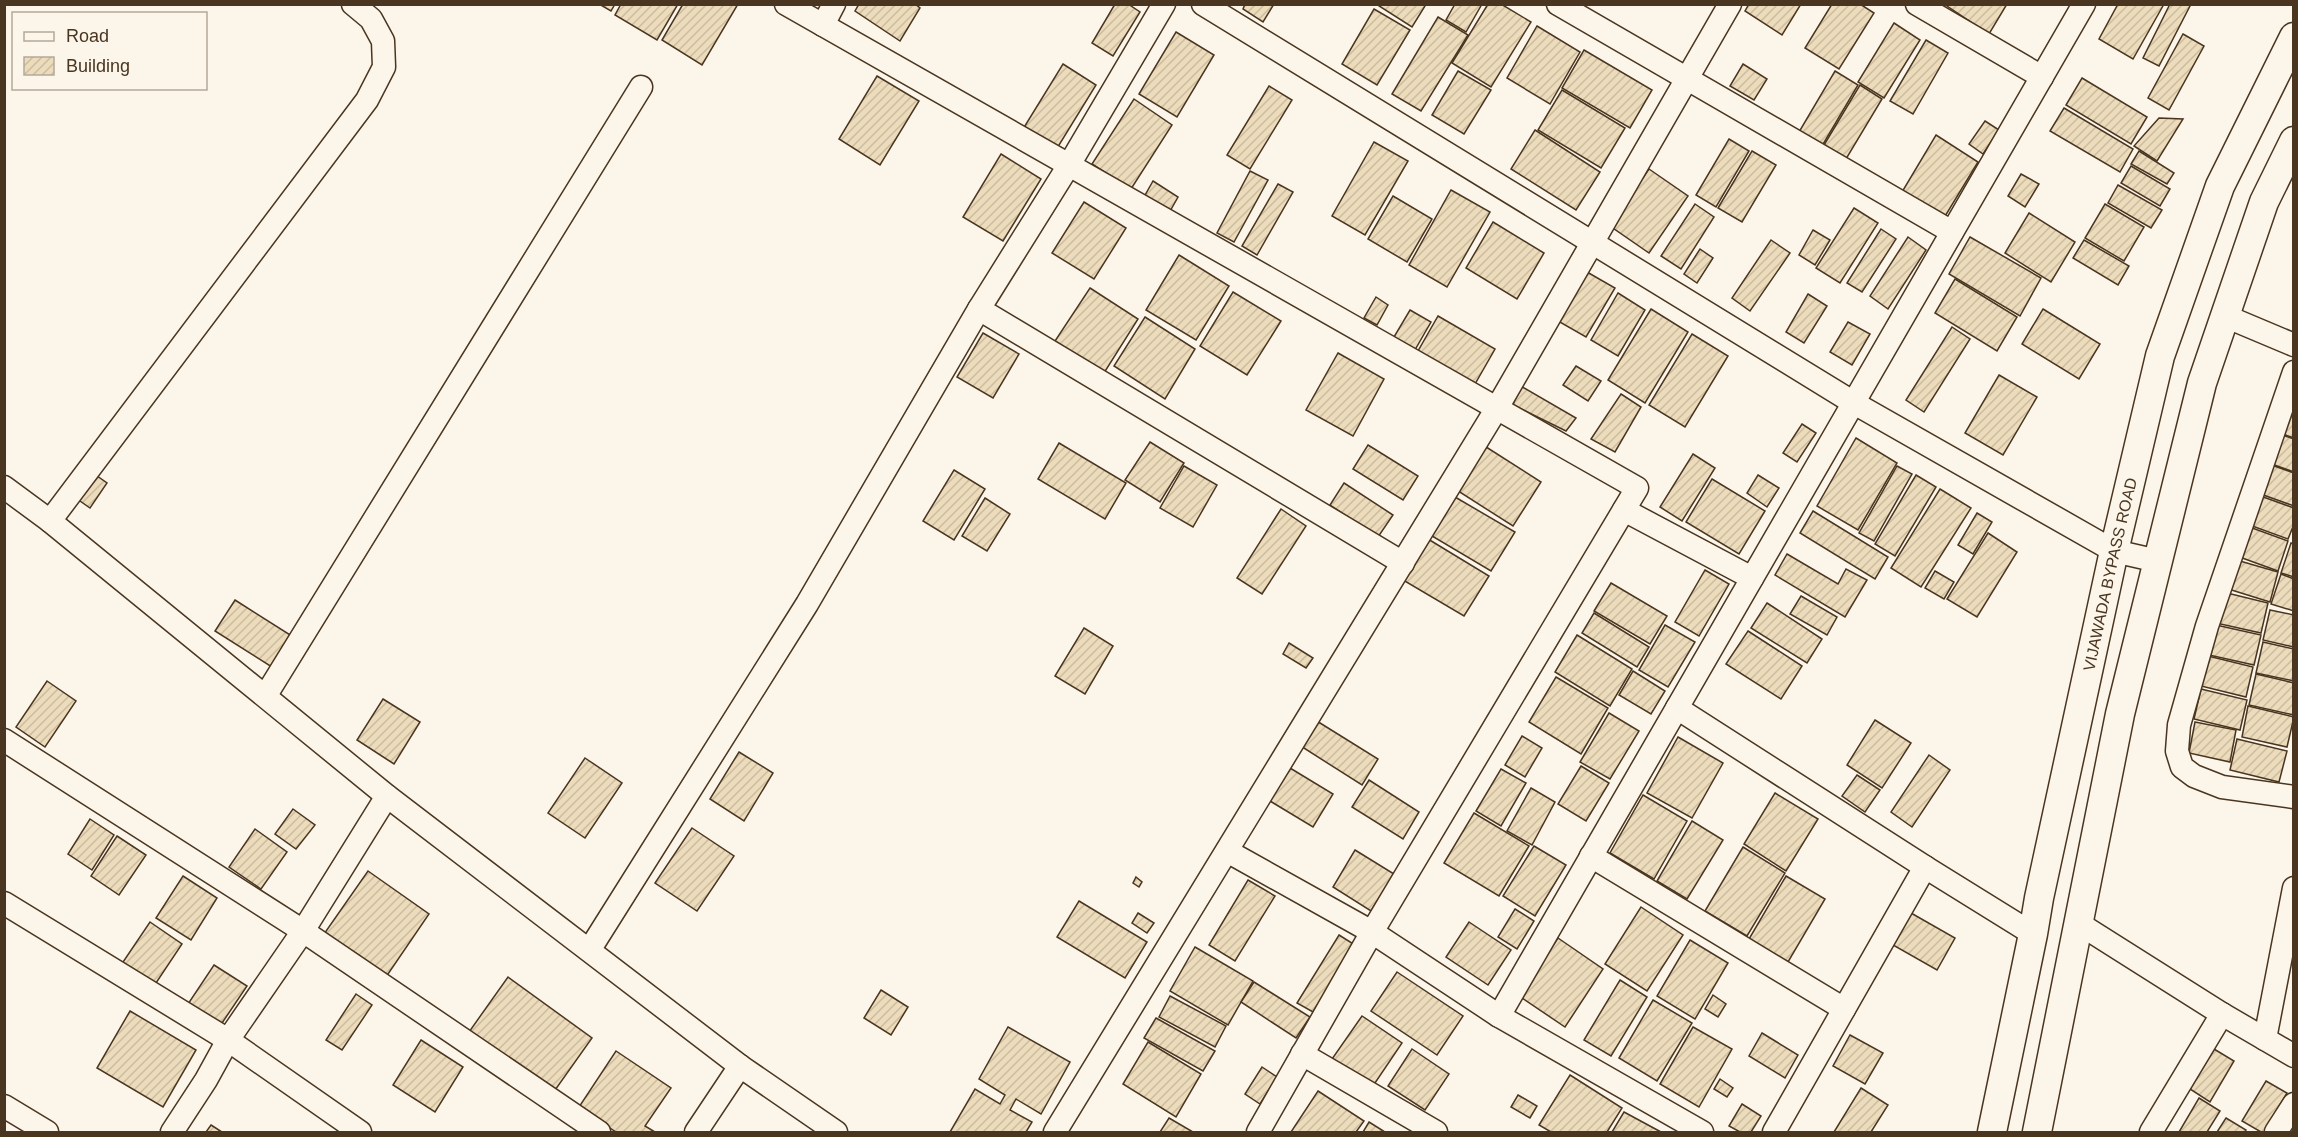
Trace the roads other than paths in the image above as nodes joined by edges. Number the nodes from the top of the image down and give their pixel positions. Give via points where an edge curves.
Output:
1 (352, 4) edge
2 (786, 4) edge
3 (834, 4) edge
4 (1164, 4) edge
5 (1203, 4) edge
6 (1558, 4) edge
7 (1730, 4) edge
8 (1917, 4) edge
9 (2084, 4) edge
10 (823, 25) junction
11 (2294, 37) edge
12 (2042, 77) junction
13 (1687, 79) junction
14 (641, 87) dead end
15 (2294, 141) edge
16 (1069, 165) junction
17 (1952, 232) junction
18 (1593, 243) junction
19 (979, 309) junction
20 (2225, 316) junction
21 (2294, 345) edge
22 (2294, 372) edge
23 (1854, 402) junction
24 (1497, 408) junction
25 (4, 487) edge
26 (1624, 510) junction
27 (50, 521) junction
28 (2114, 551) junction
29 (2158, 561) junction
30 (1403, 563) junction
31 (1752, 578) junction
32 (266, 695) junction
33 (1677, 708) junction
34 (4, 740) edge
35 (387, 795) junction
36 (2294, 797) edge
37 (1227, 851) junction
38 (1591, 856) junction
39 (1925, 867) junction
40 (2294, 888) edge
41 (4, 903) edge
42 (2078, 923) junction
43 (303, 931) junction
44 (1372, 932) junction
45 (2034, 934) junction
46 (590, 949) junction
47 (1844, 1009) junction
48 (2222, 1014) junction
49 (1499, 1016) junction
50 (228, 1040) junction
51 (2265, 1040) junction
52 (1302, 1054) junction
53 (2294, 1056) edge
54 (740, 1066) junction
55 (2294, 1104) edge
56 (4, 1106) edge
57 (47, 1132) edge
58 (172, 1132) edge
59 (360, 1132) edge
60 (599, 1132) edge
61 (696, 1132) edge
62 (836, 1132) edge
63 (1055, 1132) edge
64 (1258, 1132) edge
65 (1436, 1132) edge
66 (1702, 1132) edge
67 (1774, 1132) edge
68 (1992, 1132) edge
69 (2037, 1132) edge
70 (2151, 1132) edge
71 (2276, 1132) edge

1 - 27 street via 371,19 383,41 384,68 367,100
2 - 10 street
3 - 10 street
4 - 16 street
5 - 18 street
6 - 13 street
7 - 13 street
8 - 12 street
9 - 12 street
10 - 16 street
11 - 28 main road, VIJAWADA BYPASS ROAD via 2234,154 2180,297 2160,356
12 - 17 street
13 - 17 street
13 - 18 street
14 - 32 street
15 - 20 main road via 2264,202
16 - 19 street
16 - 24 street
17 - 23 street
18 - 23 street
18 - 24 street
19 - 30 street
19 - 46 street via 807,604
20 - 21 street
20 - 29 main road via 2202,383
22 - 36 street via 2207,626 2179,725 2177,751 2182,767 2194,776 2222,787
23 - 28 street
23 - 31 street
24 - 26 street via 1637,488
24 - 30 street
25 - 27 street
26 - 31 street
26 - 44 street
27 - 32 street
28 - 29 street
28 - 45 main road, VIJAWADA BYPASS ROAD
29 - 42 main road via 2120,714
30 - 37 street
31 - 33 street
32 - 35 street
33 - 38 street
33 - 39 street
34 - 43 street
35 - 43 street
35 - 46 street
37 - 44 street
37 - 63 street
38 - 47 street
38 - 49 street
39 - 45 street
39 - 47 street
40 - 51 street
41 - 50 street
42 - 48 street
42 - 69 main road
43 - 50 street
43 - 60 street
44 - 49 street
44 - 52 street
45 - 68 main road, VIJAWADA BYPASS ROAD
46 - 54 street
47 - 67 street
48 - 51 street
48 - 70 street
49 - 66 street
50 - 58 street
50 - 59 street
51 - 53 street
52 - 64 street
52 - 65 street
54 - 61 street
54 - 62 street
55 - 71 street
56 - 57 street

